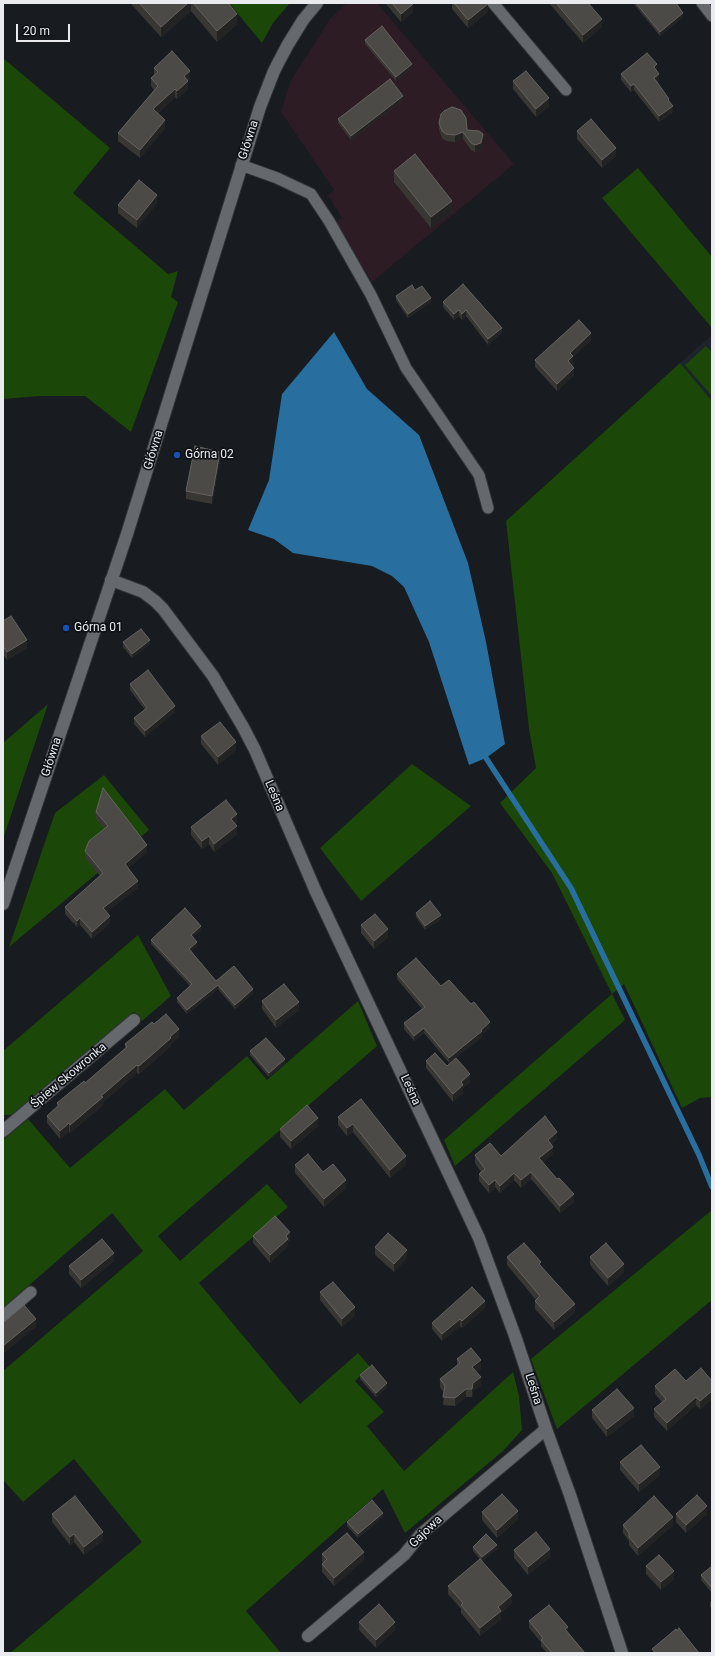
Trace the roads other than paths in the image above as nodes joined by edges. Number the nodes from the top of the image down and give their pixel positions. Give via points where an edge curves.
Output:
1 (317, 3) edge
2 (493, 3) edge
3 (702, 3) edge
4 (712, 16) edge
5 (566, 90) dead end
6 (241, 165) junction
7 (488, 508) dead end
8 (111, 580) junction
9 (4, 898) edge
10 (134, 1020) dead end
11 (3, 1131) edge
12 (30, 1292) dead end
13 (3, 1316) edge
14 (546, 1429) junction
15 (308, 1636) dead end
16 (622, 1653) edge

1 - 6 street, Główna via 294,34 274,71
2 - 5 lane
3 - 4 lane
6 - 7 lane via 311,194 371,295 406,368 479,475
6 - 8 street, Główna
8 - 9 street, Główna
8 - 14 street, Leśna via 143,592 164,609 204,662 246,732 316,892 479,1238
10 - 11 street, Śpiew Skowronka
12 - 13 lane
14 - 15 street, Gajowa via 421,1534 404,1555
14 - 16 street, Leśna

